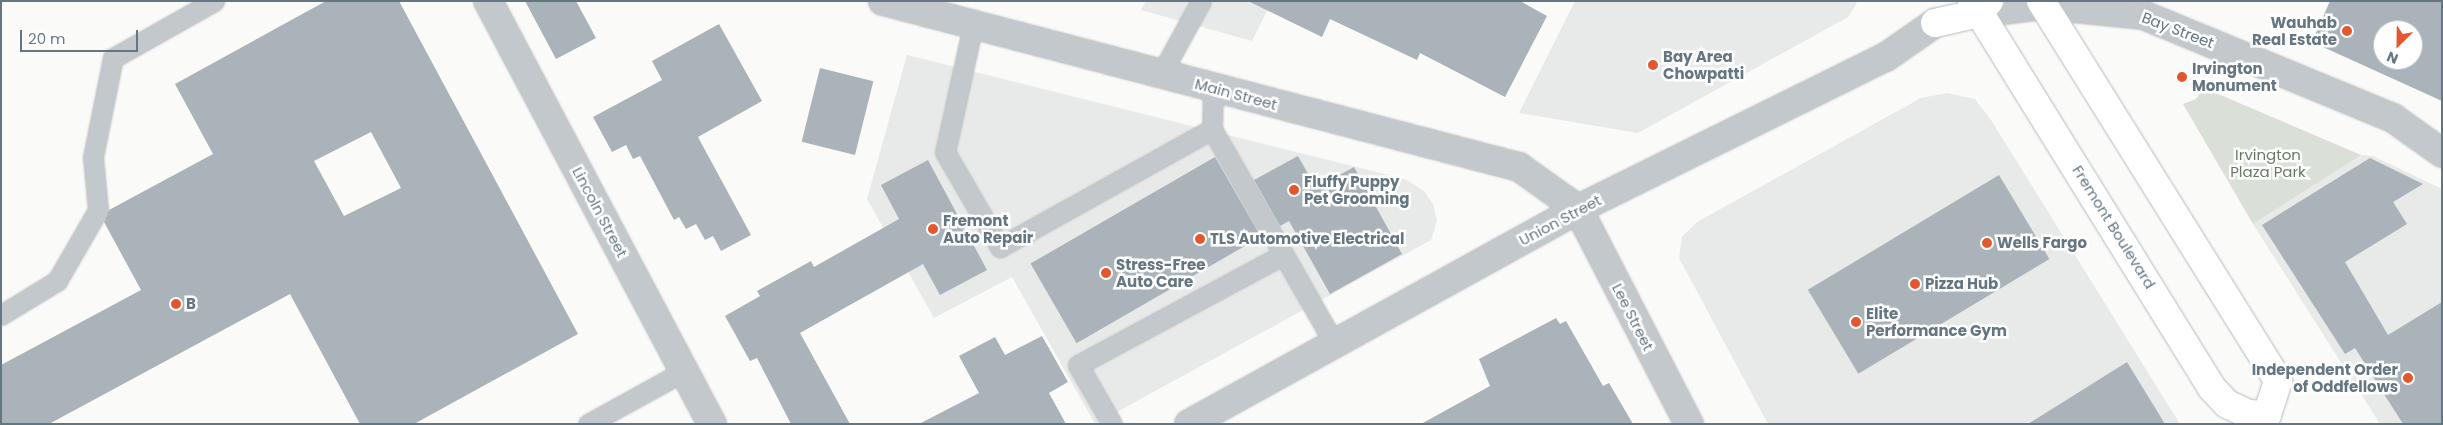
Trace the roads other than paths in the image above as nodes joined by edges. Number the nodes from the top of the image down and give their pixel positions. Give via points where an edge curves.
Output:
1 (214, 1) edge
2 (488, 1) edge
3 (883, 1) edge
4 (1201, 1) edge
5 (1954, 1) edge
6 (2043, 3) edge
7 (1980, 5) edge
8 (1934, 24) junction
9 (973, 25) junction
10 (1161, 74) junction
11 (1213, 88) junction
12 (1212, 129) junction
13 (2442, 153) edge
14 (1578, 209) junction
15 (1282, 255) junction
16 (1, 316) edge
17 (1334, 343) junction
18 (684, 371) junction
19 (2270, 420) edge
20 (588, 424) edge
21 (712, 424) edge
22 (1112, 424) edge
23 (1189, 424) edge
24 (1689, 424) edge

1 - 16 lane via 113,58 93,157 98,210 57,281
2 - 18 street, Lincoln Street
3 - 9 street, Main Street
4 - 10 lane
5 - 8 main road
6 - 7 street, Bay Street
6 - 13 street, Bay Street via 2143,15 2393,118
6 - 19 main road, Fremont Boulevard via 2278,380
7 - 8 main road
7 - 19 main road, Fremont Boulevard via 2211,387 2227,404
8 - 14 street, Union Street via 1886,56
9 - 10 street, Main Street
9 - 12 lane via 945,152 1000,247
10 - 11 street, Main Street
11 - 12 lane
11 - 14 street, Main Street via 1519,167
12 - 15 lane
14 - 17 street, Union Street
14 - 24 street, Lee Street
15 - 17 lane
15 - 22 lane via 1078,365
17 - 23 street, Union Street
18 - 20 lane
18 - 21 street, Lincoln Street

